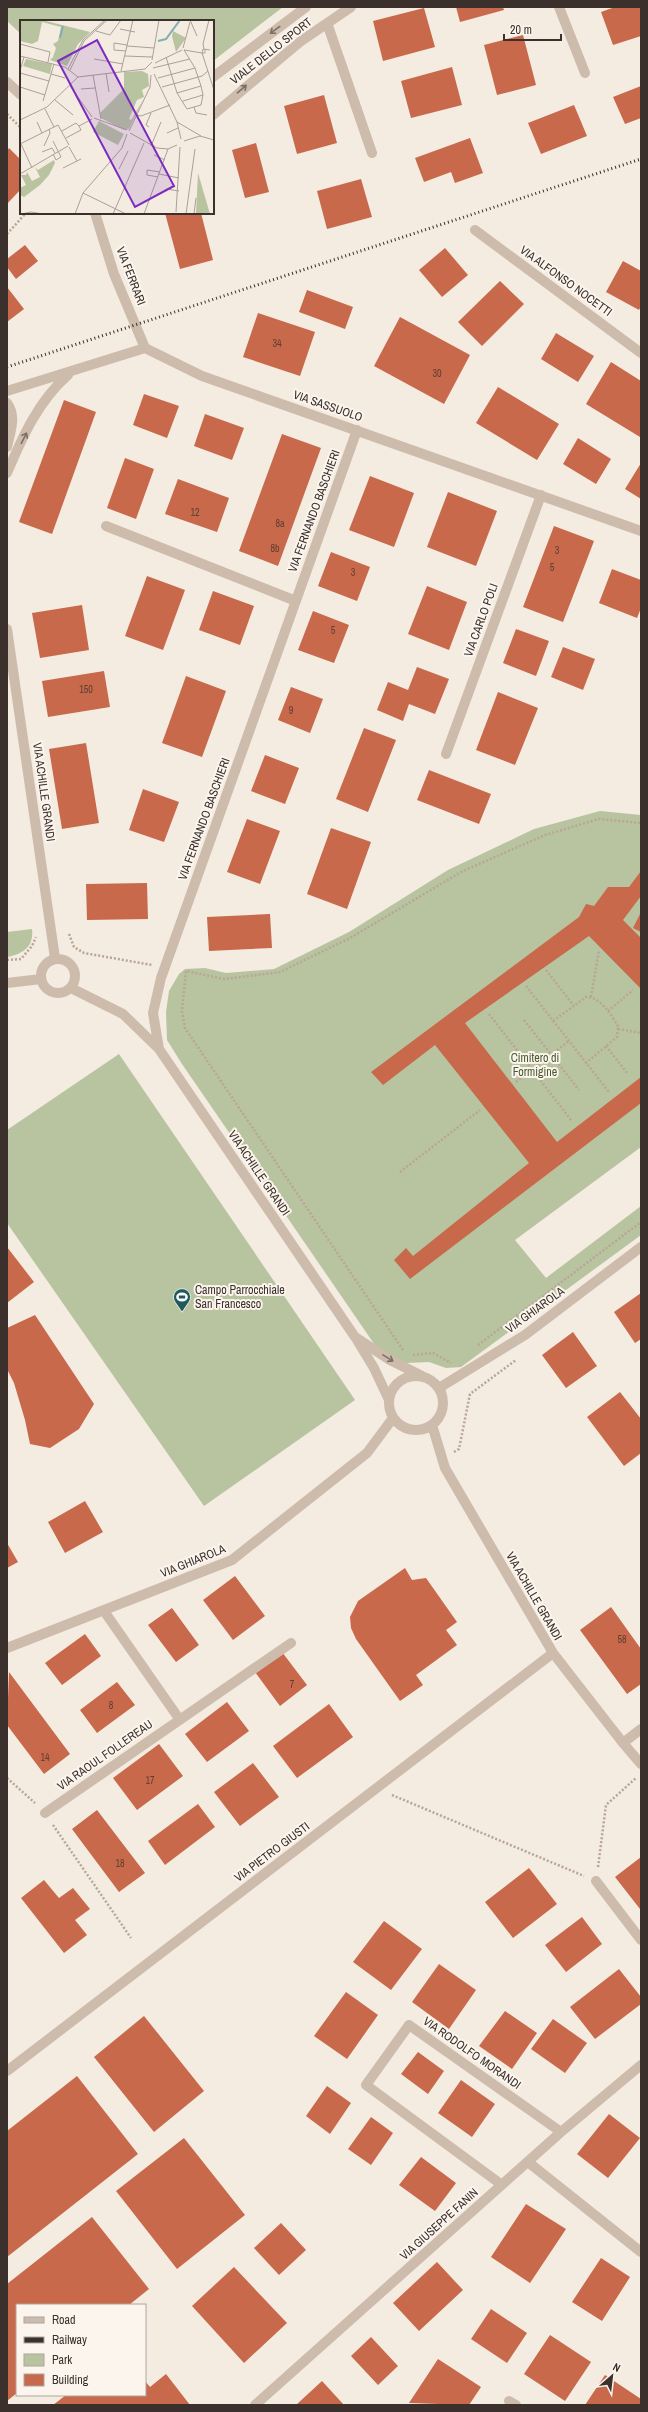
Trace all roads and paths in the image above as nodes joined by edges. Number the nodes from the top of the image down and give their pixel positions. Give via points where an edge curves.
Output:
1 (306, 7) edge
2 (351, 7) edge
3 (559, 7) edge
4 (327, 23) junction
5 (584, 73) dead end
6 (214, 76) edge
7 (7, 82) edge
8 (20, 94) edge
9 (7, 114) edge
10 (214, 114) edge
11 (20, 127) edge
12 (372, 153) dead end
13 (25, 214) edge
14 (95, 214) edge
15 (475, 230) dead end
16 (7, 234) edge
17 (145, 348) junction
18 (641, 353) edge
19 (70, 373) junction
20 (7, 391) edge
21 (7, 403) edge
22 (357, 430) junction
23 (7, 447) edge
24 (7, 473) edge
25 (541, 495) junction
26 (106, 526) dead end
27 (641, 531) edge
28 (296, 600) junction
29 (7, 629) edge
30 (446, 754) dead end
31 (641, 823) edge
32 (69, 934) dead end
33 (36, 937) dead end
34 (599, 950) dead end
35 (55, 958) junction
36 (7, 960) edge
37 (152, 965) dead end
38 (546, 970) dead end
39 (41, 979) junction
40 (7, 983) edge
41 (526, 986) dead end
42 (71, 988) junction
43 (633, 990) dead end
44 (591, 997) junction
45 (574, 1006) junction
46 (608, 1012) junction
47 (488, 1014) dead end
48 (524, 1020) dead end
49 (553, 1021) junction
50 (618, 1029) junction
51 (641, 1033) edge
52 (569, 1041) junction
53 (606, 1046) junction
54 (159, 1049) junction
55 (551, 1054) junction
56 (586, 1063) junction
57 (531, 1070) junction
58 (628, 1074) dead end
59 (516, 1082) dead end
60 (579, 1090) dead end
61 (609, 1092) dead end
62 (480, 1110) dead end
63 (571, 1120) dead end
64 (400, 1172) dead end
65 (641, 1222) edge
66 (641, 1247) edge
67 (355, 1337) junction
68 (473, 1349) dead end
69 (457, 1360) dead end
70 (422, 1376) junction
71 (486, 1382) dead end
72 (439, 1388) junction
73 (389, 1400) junction
74 (393, 1418) junction
75 (432, 1425) junction
76 (459, 1449) dead end
77 (104, 1611) junction
78 (291, 1643) dead end
79 (7, 1648) edge
80 (553, 1653) junction
81 (180, 1720) junction
82 (641, 1728) edge
83 (623, 1744) junction
84 (641, 1764) edge
85 (7, 1778) edge
86 (636, 1778) dead end
87 (392, 1795) dead end
88 (45, 1813) junction
89 (596, 1881) junction
90 (131, 1938) dead end
91 (641, 1940) edge
92 (641, 2065) edge
93 (7, 2071) edge
94 (561, 2132) junction
95 (528, 2162) junction
96 (502, 2185) junction
97 (641, 2252) edge
98 (255, 2405) edge

1 -> 6 street, VIALE DELLO SPORT
2 - 4 street, VIALE DELLO SPORT
3 - 5 street
10 -> 4 street, VIALE DELLO SPORT via 255,77
4 - 12 street, VIALE DELLO SPORT
7 - 8 street
9 - 11 path
13 - 16 path
14 - 17 street, VIA FERRARI via 114,274
15 - 18 street, VIA ALFONSO NOCETTI
17 - 19 street
17 - 22 street, VIA SASSUOLO via 202,376
19 - 20 street
24 -> 19 street via 40,406 54,387
21 - 23 street via 11,408 12,422
22 - 25 street, VIA SASSUOLO
22 - 28 street, VIA FERNANDO BASCHIERI
25 - 27 street, VIA SASSUOLO
25 - 30 street, VIA CARLO POLI
26 - 28 street
28 - 54 street, VIA FERNANDO BASCHIERI via 161,978 153,1013
29 - 35 street, VIA ACHILLE GRANDI
31 - 69 path via 599,819 545,835 460,872 350,938 280,972 224,979 186,971 182,1011 185,1028 408,1356 433,1353 452,1363
32 - 37 path via 74,947 84,953
33 - 36 path via 21,958
34 - 44 path
35 - 39 street via 42,968
35 - 42 street via 66,960 74,968 75,978
38 - 45 path
39 - 40 street
39 - 42 street via 46,988 56,993
41 - 49 path
42 - 54 street, VIA ACHILLE GRANDI via 123,1014
43 - 46 path
44 - 45 path via 586,997
44 - 46 path
45 - 49 path
46 - 50 path
47 - 57 path
48 - 55 path
49 - 52 path
50 - 51 path
50 - 53 path via 617,1037
52 - 55 path
52 - 56 path
53 - 56 path
53 - 58 path
54 - 67 street, VIA ACHILLE GRANDI
55 - 57 path
55 - 60 path
56 - 61 path
57 - 59 path
57 - 63 path
62 - 64 path
65 - 68 path
66 - 72 street, VIA GHIAROLA via 525,1335
67 -> 70 street, VIA ACHILLE GRANDI via 390,1360
67 - 73 street
70 - 72 street
70 - 73 street via 404,1378 396,1384
71 - 76 path via 470,1394
72 - 75 street via 442,1412
73 - 74 street via 389,1410
74 - 75 street via 407,1429 416,1430
74 - 77 street, VIA GHIAROLA via 366,1453 232,1560
75 - 80 street, VIA ACHILLE GRANDI via 445,1468
77 - 79 street, VIA GHIAROLA
77 - 81 street
78 - 81 street, VIA RAOUL FOLLEREAU
80 - 83 street, VIA ACHILLE GRANDI
80 - 93 street, VIA PIETRO GIUSTI
81 - 88 street, VIA RAOUL FOLLEREAU
82 - 83 street
83 - 84 street, VIA ACHILLE GRANDI
85 - 88 path
86 - 89 path via 606,1804
87 - 89 path
88 - 90 path
89 - 91 street
92 - 94 street, VIA GIUSEPPE FANIN
94 - 95 street, VIA GIUSEPPE FANIN
94 - 96 street, VIA RODOLFO MORANDI via 409,2025 366,2086
95 - 96 street, VIA GIUSEPPE FANIN
95 - 97 street
96 - 98 street, VIA GIUSEPPE FANIN

